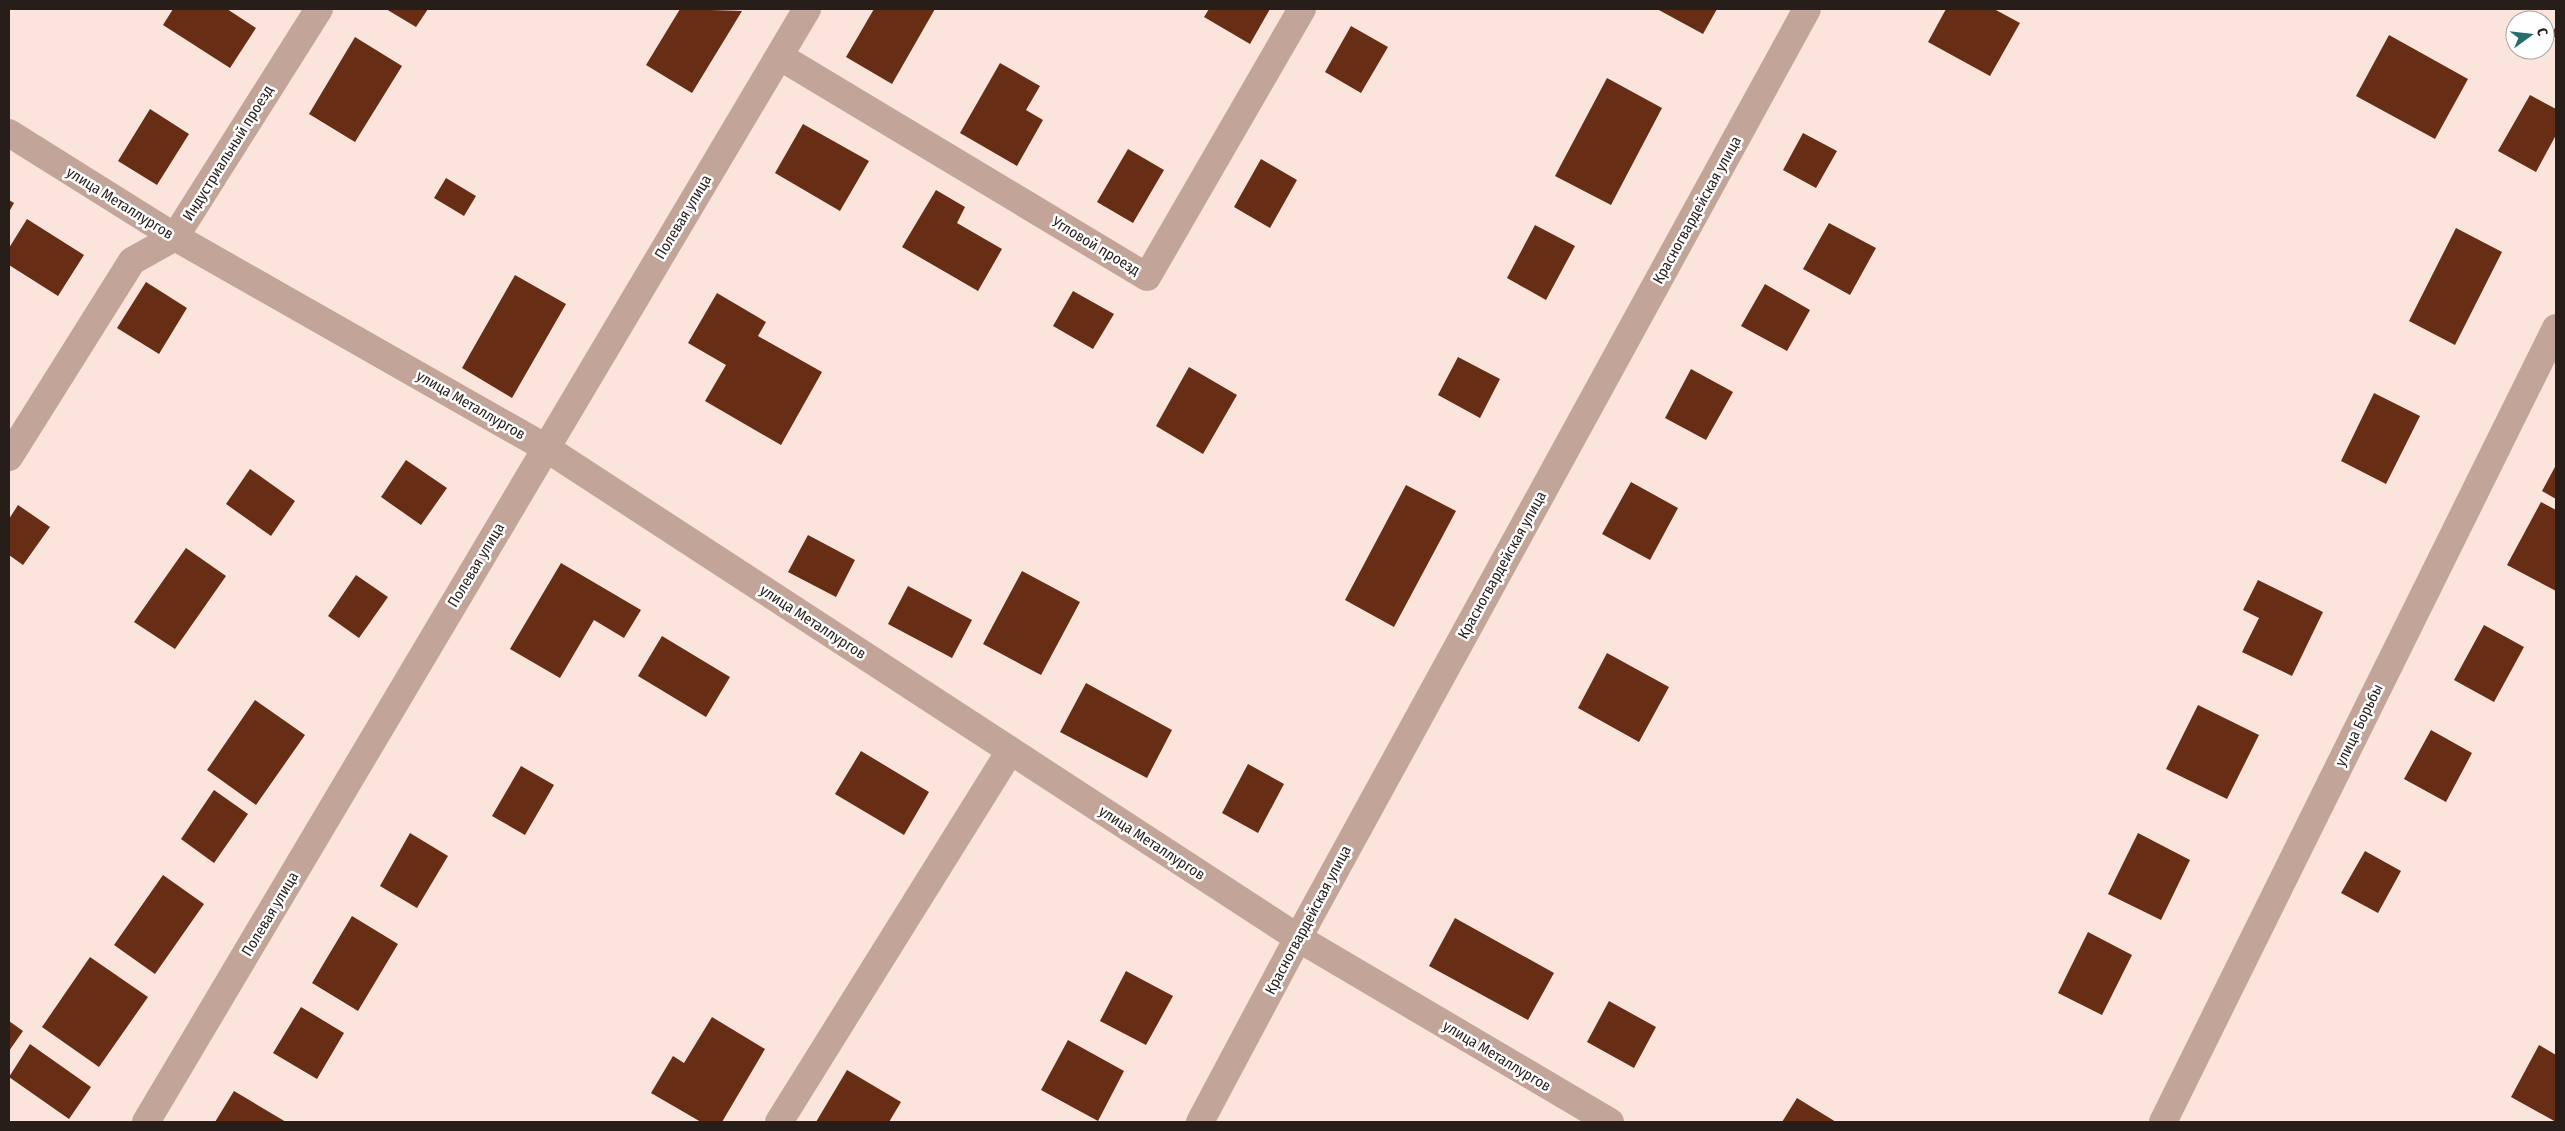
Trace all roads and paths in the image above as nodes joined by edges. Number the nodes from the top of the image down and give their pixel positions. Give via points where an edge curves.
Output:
1 (319, 9) edge
2 (807, 9) edge
3 (1302, 9) edge
4 (1807, 9) edge
5 (779, 56) junction
6 (9, 134) edge
7 (175, 237) junction
8 (2556, 328) edge
9 (546, 448) junction
10 (9, 457) edge
11 (1010, 751) junction
12 (1298, 938) junction
13 (146, 1122) edge
14 (779, 1122) edge
15 (1200, 1122) edge
16 (1610, 1122) edge
17 (2162, 1122) edge

1 - 7 street, Индустриальный проезд
2 - 5 street, Полевая улица
3 - 5 street, Угловой проезд via 1147,277
4 - 12 street, Красногвардейская улица
5 - 9 street, Полевая улица
6 - 7 street, улица Металлургов
7 - 9 street, улица Металлургов
7 - 10 street, Индустриальный проезд via 132,261
8 - 17 street, улица Борьбы
9 - 11 street, улица Металлургов
9 - 13 street, Полевая улица
11 - 12 street, улица Металлургов
11 - 14 street
12 - 15 street, Красногвардейская улица
12 - 16 street, улица Металлургов

